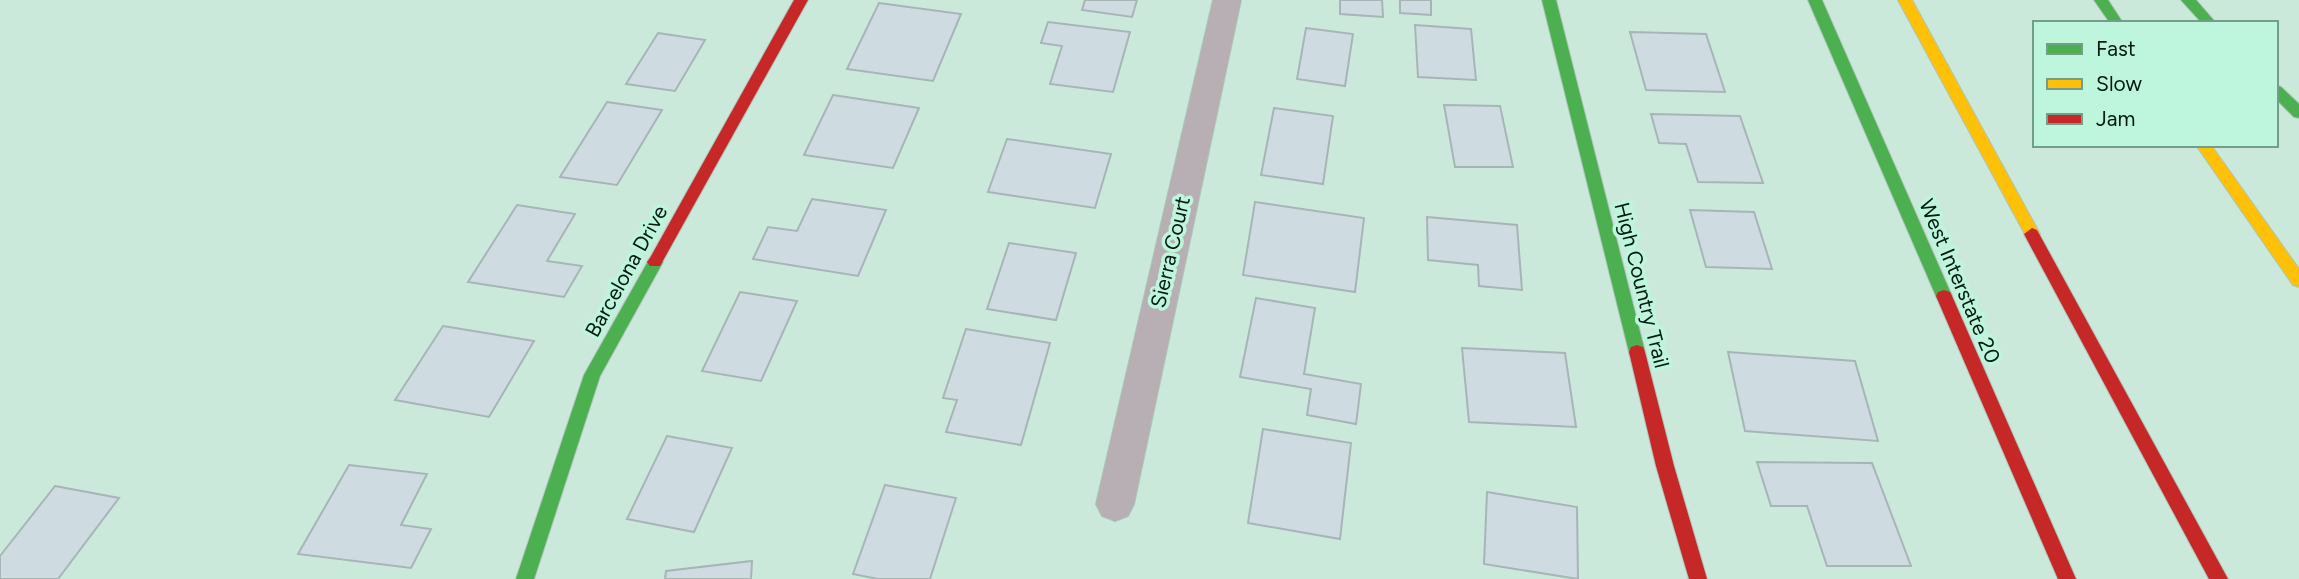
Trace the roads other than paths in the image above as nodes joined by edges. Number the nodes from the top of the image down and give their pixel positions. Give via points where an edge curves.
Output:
1 (802, 0) edge
2 (1227, 0) edge
3 (1549, 0) edge
4 (1815, 0) edge
5 (1905, 0) edge
6 (2101, 0) edge
7 (2188, 0) edge
8 (2116, 21) edge
9 (2208, 21) edge
10 (2278, 92) edge
11 (2299, 114) edge
12 (2204, 147) edge
13 (2299, 281) edge
14 (1115, 504) dead end
15 (525, 579) edge
16 (1698, 579) edge
17 (2067, 579) edge
18 (2219, 579) edge

1 - 15 main road, Barcelona Drive via 592,375
2 - 14 street, Sierra Court
3 - 16 main road, High Country Trail via 1665,466
4 - 17 main road, West Interstate 20
5 - 18 main road
6 - 8 main road
7 - 9 main road
10 - 11 main road
12 - 13 main road

